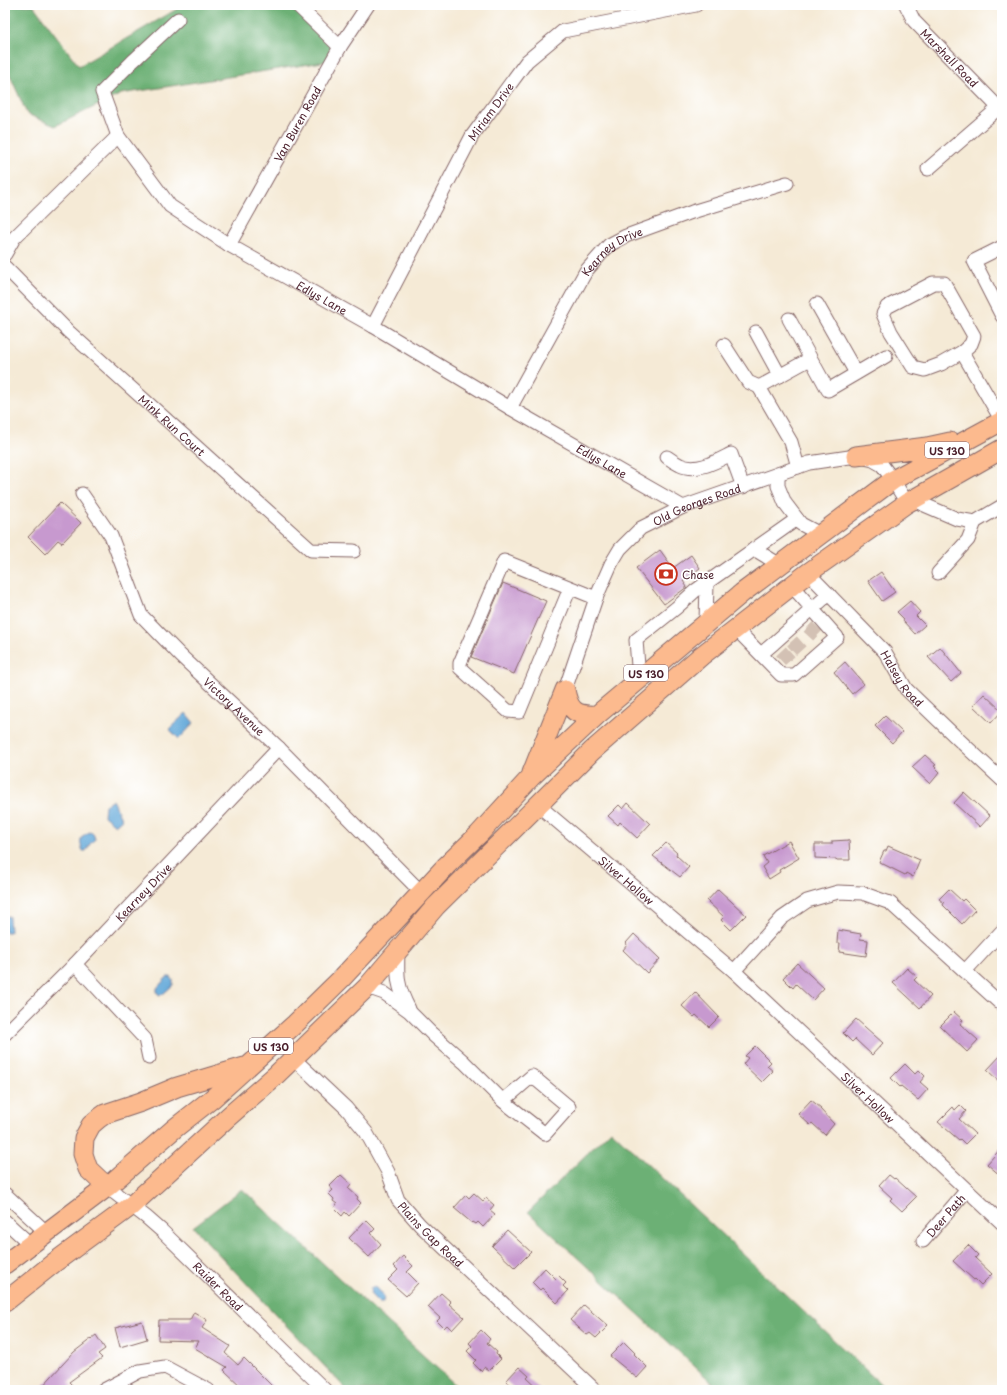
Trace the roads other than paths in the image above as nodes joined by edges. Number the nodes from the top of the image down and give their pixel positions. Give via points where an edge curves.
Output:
1 (297, 5) edge
2 (368, 5) edge
3 (696, 5) edge
4 (906, 5) edge
5 (178, 19) dead end
6 (340, 47) junction
7 (1000, 106) edge
8 (118, 136) junction
9 (928, 169) dead end
10 (787, 183) dead end
11 (228, 245) junction
12 (1002, 247) edge
13 (5, 254) edge
14 (5, 267) edge
15 (817, 304) dead end
16 (1002, 316) edge
17 (789, 319) dead end
18 (373, 326) junction
19 (756, 332) dead end
20 (724, 345) dead end
21 (962, 352) junction
22 (886, 356) dead end
23 (810, 359) junction
24 (856, 373) junction
25 (780, 376) junction
26 (759, 387) junction
27 (510, 408) junction
28 (1002, 421) edge
29 (971, 437) junction
30 (1002, 449) edge
31 (856, 456) junction
32 (667, 457) dead end
33 (798, 467) junction
34 (778, 474) junction
35 (893, 480) junction
36 (743, 487) junction
37 (82, 494) dead end
38 (910, 502) junction
39 (1002, 506) edge
40 (683, 507) junction
41 (797, 519) junction
42 (975, 522) junction
43 (820, 534) junction
44 (754, 549) junction
45 (354, 551) dead end
46 (780, 565) junction
47 (938, 572) dead end
48 (808, 573) junction
49 (707, 582) junction
50 (792, 586) junction
51 (570, 588) junction
52 (829, 594) junction
53 (596, 598) junction
54 (808, 618) junction
55 (706, 623) junction
56 (736, 629) junction
57 (761, 654) junction
58 (639, 679) junction
59 (565, 690) junction
60 (597, 714) junction
61 (279, 748) junction
62 (531, 777) junction
63 (1002, 780) edge
64 (538, 805) junction
65 (422, 893) junction
66 (436, 906) junction
67 (1002, 931) edge
68 (398, 952) junction
69 (75, 964) junction
70 (734, 971) junction
71 (965, 971) junction
72 (367, 987) junction
73 (1002, 1005) edge
74 (409, 1011) junction
75 (5, 1034) edge
76 (149, 1058) dead end
77 (293, 1058) junction
78 (250, 1066) junction
79 (503, 1101) junction
80 (107, 1187) junction
81 (966, 1190) junction
82 (5, 1194) edge
83 (131, 1206) junction
84 (5, 1221) edge
85 (1002, 1223) edge
86 (46, 1232) junction
87 (924, 1241) dead end
88 (30, 1244) junction
89 (5, 1264) edge
90 (5, 1302) edge
91 (104, 1390) edge
92 (208, 1390) edge
93 (325, 1390) edge
94 (595, 1390) edge

1 - 6 street
2 - 6 street, Van Buren Road
3 - 18 street, Miriam Drive via 563,31 527,61 472,136
4 - 7 street, Marshall Road via 914,21
5 - 8 street, Edlys Lane via 102,92
6 - 11 street, Van Buren Road
7 - 9 street
8 - 11 street, Edlys Lane via 170,206
8 - 13 street via 14,238
10 - 27 street, Kearney Drive via 692,212 641,230 609,245 586,271
11 - 18 street, Edlys Lane
12 - 16 street via 974,261
14 - 45 street, Mink Run Court via 69,332 311,550
15 - 24 street
17 - 23 street
18 - 27 street, Edlys Lane
19 - 25 street
20 - 26 street via 748,382
21 - 21 street via 971,344 974,336 944,284 933,283 887,307 883,314 913,367 925,370
21 - 28 street
22 - 24 street
23 - 24 street via 828,390
23 - 25 street
25 - 26 street
26 - 33 street via 791,442
27 - 40 street, Edlys Lane
28 - 29 highway, US 130
29 - 31 highway via 927,447
29 - 35 highway, US 130
30 - 38 highway, US 130
31 - 33 street, Old Georges Road
31 - 35 street, Old Georges Road via 878,462
32 - 36 street via 681,466 692,468 711,464 731,454
33 - 34 street, Old Georges Road
34 - 36 street, Old Georges Road
34 - 41 street via 778,486 785,503
35 - 38 street, Old Georges Road
35 - 43 highway, US 130
36 - 40 street, Old Georges Road
37 - 61 street, Victory Avenue via 111,536 141,615
38 - 42 street via 957,519
38 - 48 highway, US 130
39 - 42 street
40 - 53 street, Old Georges Road via 641,528 630,538 611,564
41 - 43 street via 801,524
41 - 44 street
42 - 47 street via 968,540
43 - 46 highway, US 130
44 - 46 street
44 - 49 street
46 - 55 highway, US 130
48 - 50 highway, US 130
48 - 52 street, Halsey Road
49 - 55 street
49 - 58 street via 636,640
50 - 54 street
50 - 56 highway, US 130
51 - 51 street via 504,561 460,668 508,711 519,712
51 - 53 street
52 - 54 street
52 - 63 street, Halsey Road via 885,652 906,688
53 - 59 street, Old Georges Road
54 - 57 street via 783,642
54 - 57 street via 837,637 825,641 802,662 794,674 781,675
55 - 58 highway, US 130
56 - 57 street
56 - 64 highway, US 130 via 700,656 592,751
58 - 60 highway, US 130
59 - 60 highway via 568,703 575,712 585,715
59 - 62 highway
60 - 62 highway, US 130
61 - 65 street, Victory Avenue
61 - 69 street, Kearney Drive
62 - 65 highway, US 130
64 - 66 highway, US 130
64 - 70 street, Silver Hollow
65 - 66 highway
65 - 78 highway, US 130 via 341,980
66 - 68 highway, US 130
67 - 71 street
68 - 72 highway, US 130
68 - 74 street via 397,976 400,993
69 - 75 street, Kearney Drive
69 - 76 street via 145,1039
70 - 71 street via 782,918 807,901 838,892 862,893 890,903
70 - 81 street, Silver Hollow
71 - 73 street
72 - 74 street via 384,993
72 - 77 highway, US 130
74 - 79 street
77 - 83 highway, US 130
77 - 94 street, Plains Gap Road via 346,1108 366,1132 388,1172 398,1200 420,1225
78 - 80 highway, US 130
78 - 80 highway via 177,1087 105,1114 98,1119 84,1138 84,1154 88,1169
79 - 79 street via 545,1134 569,1107 532,1076
80 - 83 street, Raider Road
80 - 86 highway, US 130
81 - 85 street, Silver Hollow
81 - 87 street, Deer Path
82 - 86 street
83 - 90 highway, US 130
83 - 93 street, Raider Road via 162,1231
84 - 88 street
86 - 88 highway, US 130
88 - 89 highway, US 130
91 - 92 street via 140,1371 165,1367

